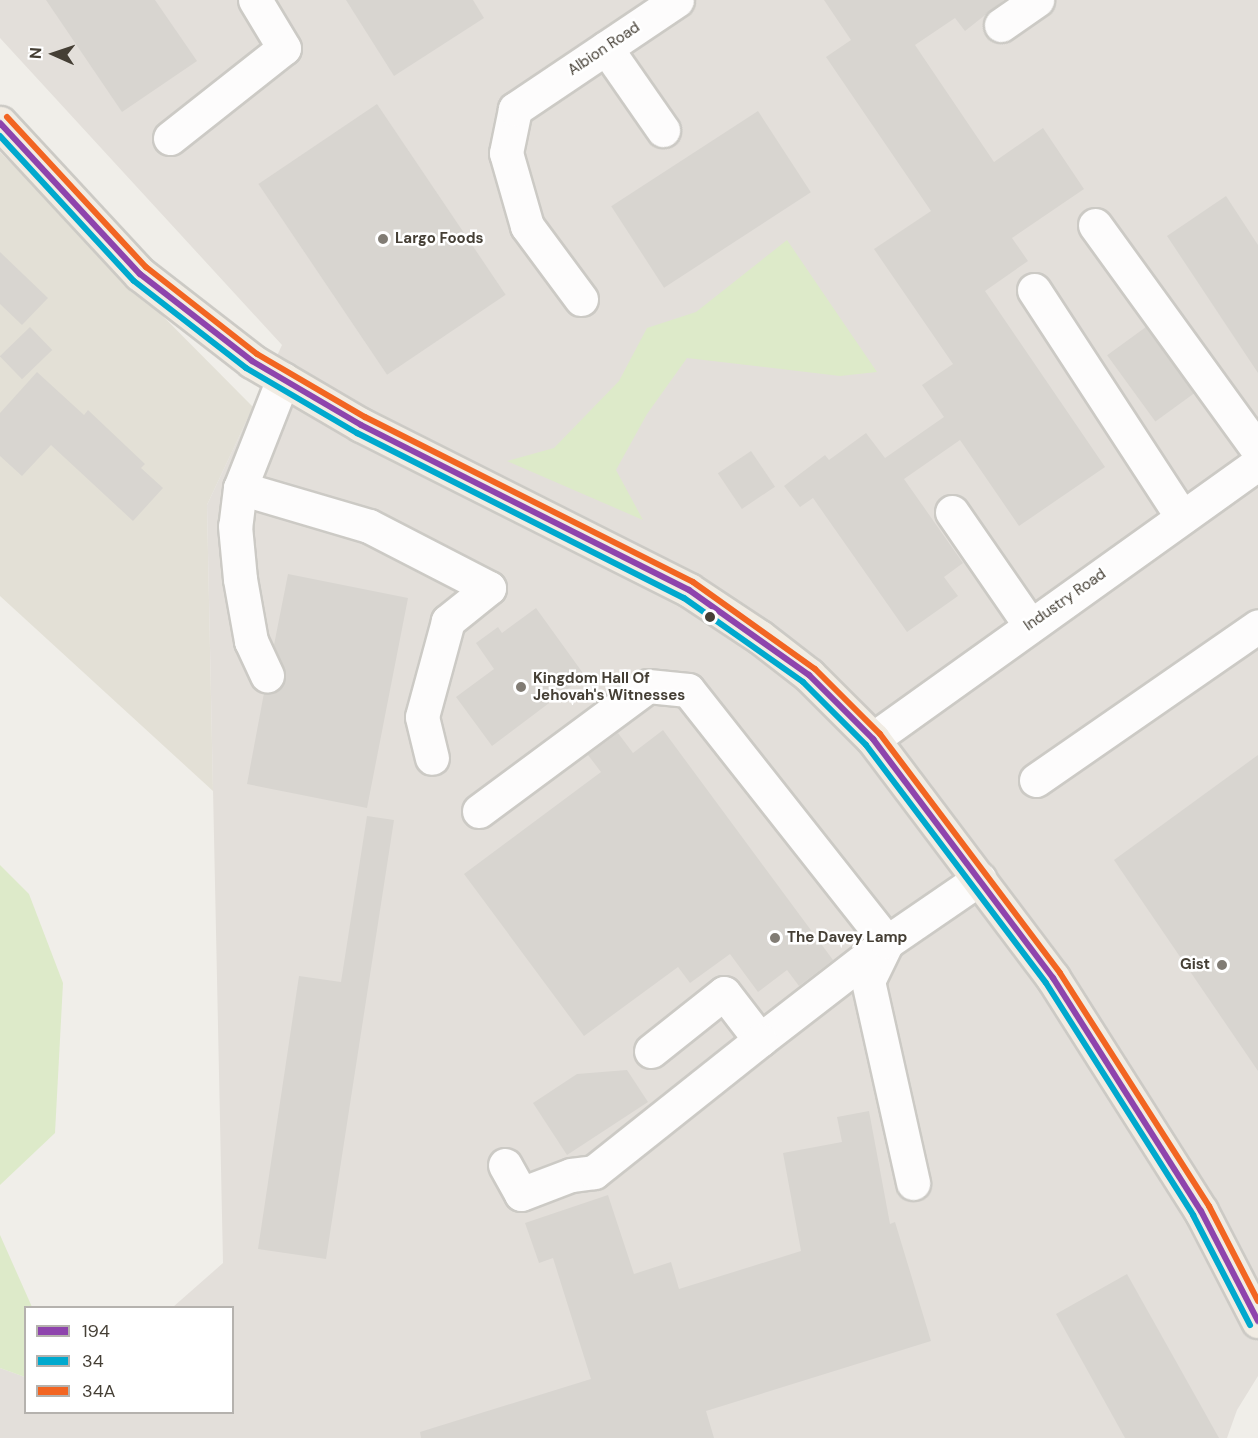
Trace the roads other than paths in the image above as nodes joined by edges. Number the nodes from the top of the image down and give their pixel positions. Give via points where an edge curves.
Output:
1 (255, 0) edge
2 (677, 0) edge
3 (1037, 0) edge
4 (1001, 25) dead end
5 (606, 48) junction
6 (0, 123) edge
7 (663, 130) dead end
8 (170, 138) dead end
9 (1095, 225) dead end
10 (1034, 290) dead end
11 (581, 299) dead end
12 (283, 380) junction
13 (1258, 450) edge
14 (1258, 463) edge
15 (240, 488) junction
16 (952, 512) dead end
17 (1182, 517) junction
18 (1030, 625) junction
19 (1258, 626) edge
20 (267, 675) dead end
21 (873, 739) junction
22 (432, 758) dead end
23 (1036, 780) dead end
24 (479, 811) dead end
25 (979, 879) junction
26 (887, 942) junction
27 (760, 1040) junction
28 (651, 1051) dead end
29 (505, 1165) dead end
30 (913, 1183) dead end
31 (1256, 1311) edge

1 - 8 street via 284,48
2 - 5 street, Albion Road
3 - 4 street
5 - 7 street
5 - 11 street, Albion Road via 515,109 506,153 527,226
6 - 12 main road via 140,274 252,361
9 - 13 street
10 - 17 street
12 - 15 street
12 - 21 main road via 361,425 689,590 809,675
14 - 17 street, Industry Road
15 - 20 street via 235,526 240,579 251,641
15 - 22 street via 369,525 489,588 448,621 422,717
16 - 18 street
17 - 18 street, Industry Road
18 - 21 street, Industry Road
19 - 23 street
21 - 25 main road
24 - 26 street via 648,686 688,690
25 - 26 street
25 - 31 main road via 1053,978 1201,1211
26 - 27 street
26 - 30 street via 868,981
27 - 28 street via 724,993
27 - 29 street via 594,1172 571,1175 521,1194

